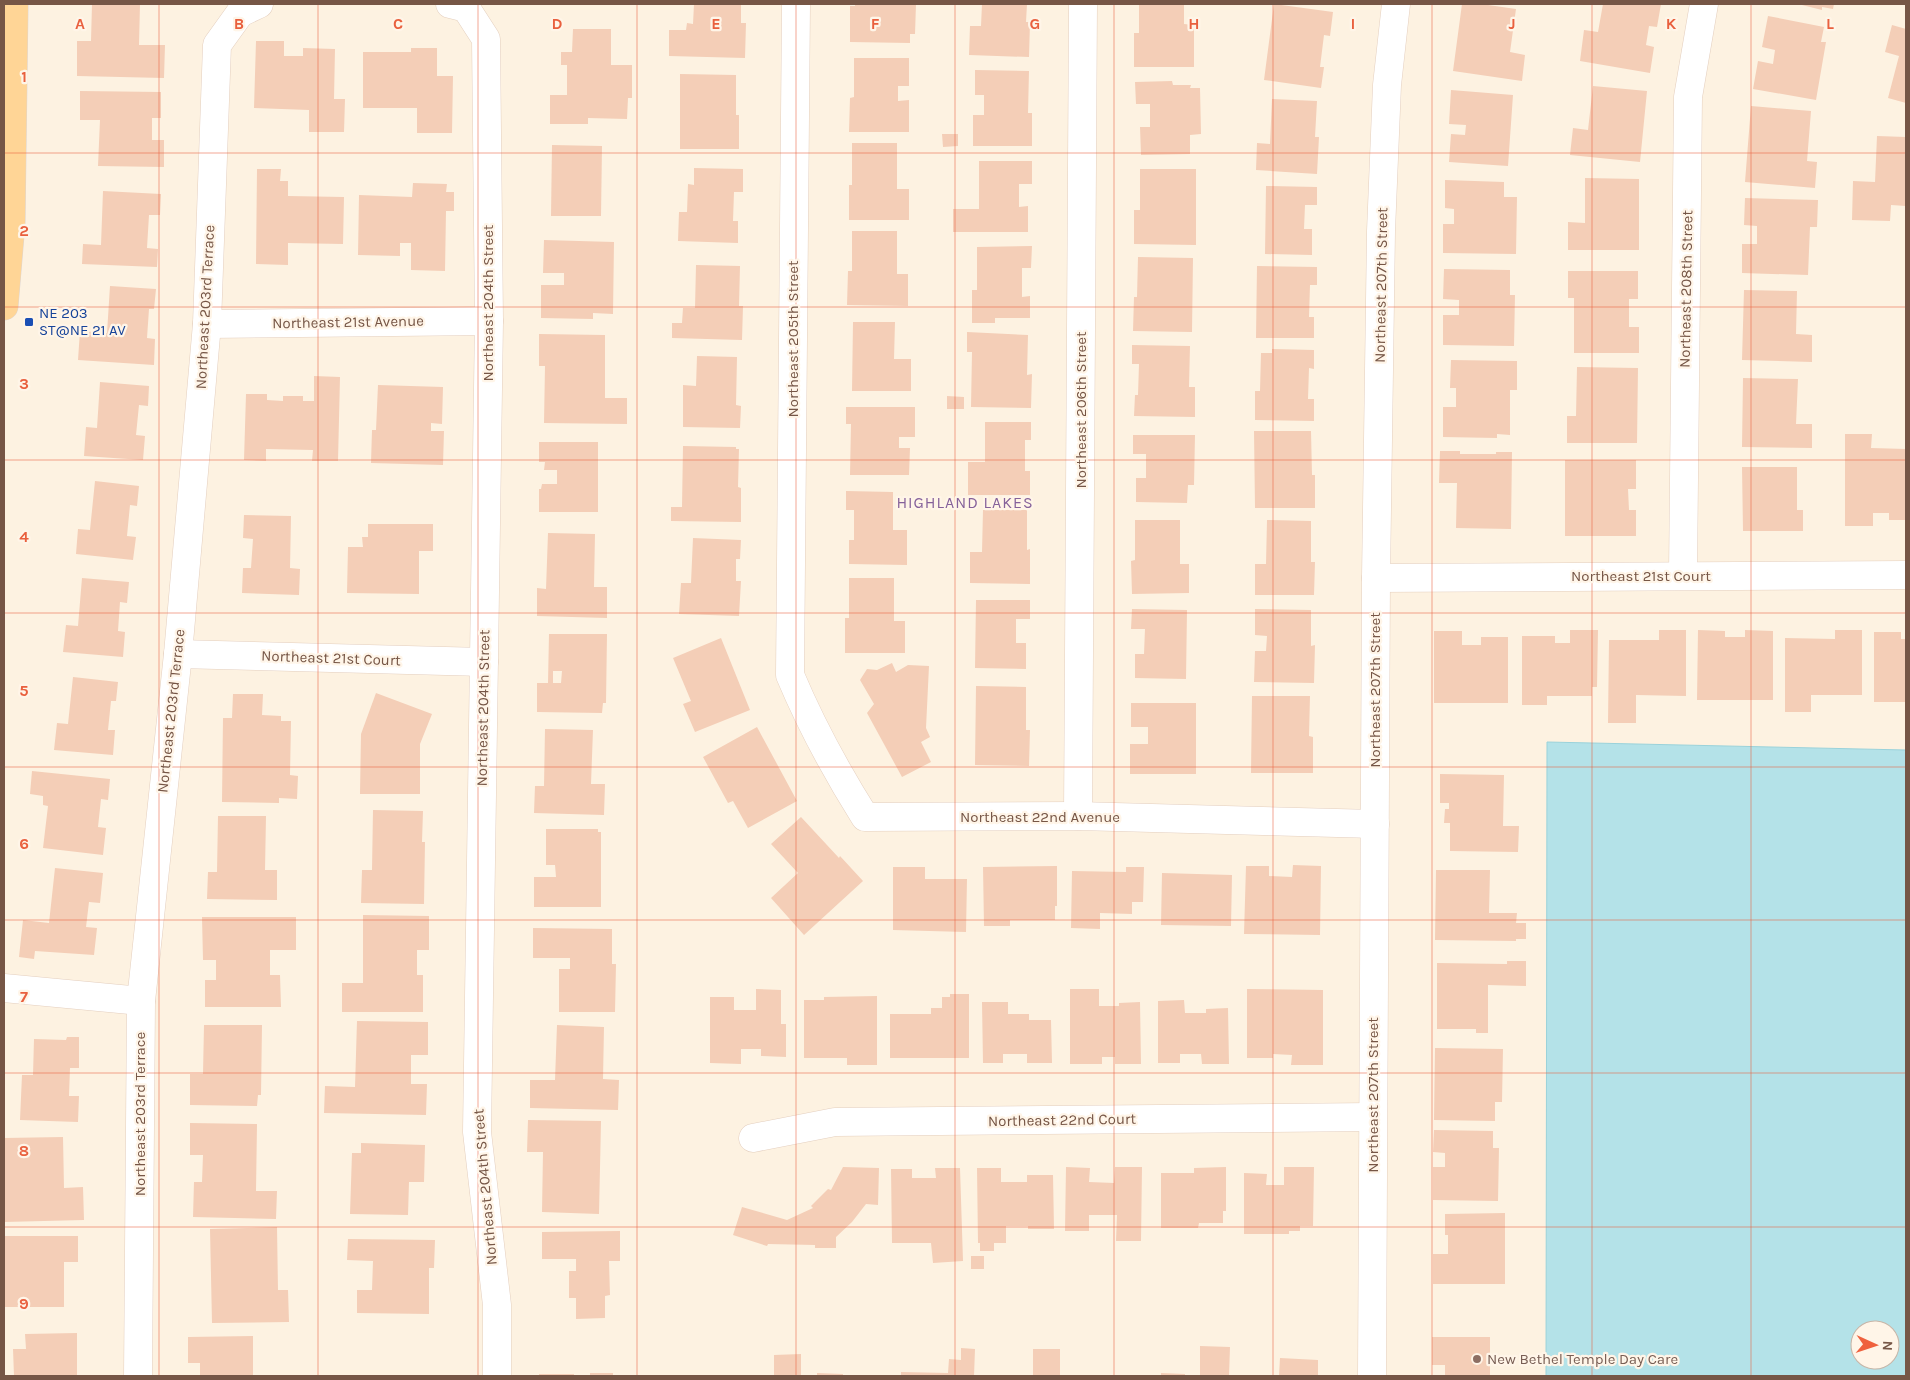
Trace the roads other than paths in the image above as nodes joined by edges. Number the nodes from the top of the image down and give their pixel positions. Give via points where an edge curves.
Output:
1 (14, 4) edge
2 (258, 4) edge
3 (450, 4) edge
4 (796, 4) edge
5 (1083, 4) edge
6 (1396, 4) edge
7 (1704, 4) edge
8 (4, 306) edge
9 (489, 321) junction
10 (207, 324) junction
11 (1683, 575) junction
12 (1906, 575) edge
13 (1376, 578) junction
14 (178, 654) junction
15 (484, 662) junction
16 (790, 675) joint
17 (1078, 816) junction
18 (1375, 824) junction
19 (4, 988) edge
20 (141, 1001) junction
21 (1372, 1117) junction
22 (753, 1138) dead end
23 (138, 1376) edge
24 (497, 1376) edge
25 (1372, 1376) edge

1 - 8 main road via 11,223
2 - 10 street, Northeast 203rd Terrace via 240,13 217,45
3 - 9 street, Northeast 204th Street via 466,8 486,39
4 - 16 street, Northeast 205th Street
5 - 17 street, Northeast 206th Street
6 - 13 street, Northeast 207th Street via 1387,85 1381,231
7 - 11 street, Northeast 208th Street via 1688,97
9 - 10 street, Northeast 21st Avenue
9 - 15 street, Northeast 204th Street
10 - 14 street, Northeast 203rd Terrace
11 - 12 street, Northeast 21st Court
11 - 13 street, Northeast 21st Court
13 - 18 street, Northeast 207th Street
14 - 15 street, Northeast 21st Court
14 - 20 street, Northeast 203rd Terrace
15 - 24 street, Northeast 204th Street via 476,1132 497,1305
16 - 17 street, Northeast 22nd Avenue via 839,776 865,817
17 - 18 street, Northeast 22nd Avenue
18 - 21 street, Northeast 207th Street
19 - 20 street
20 - 23 street, Northeast 203rd Terrace
21 - 22 street, Northeast 22nd Court via 835,1122
21 - 25 street, Northeast 207th Street

